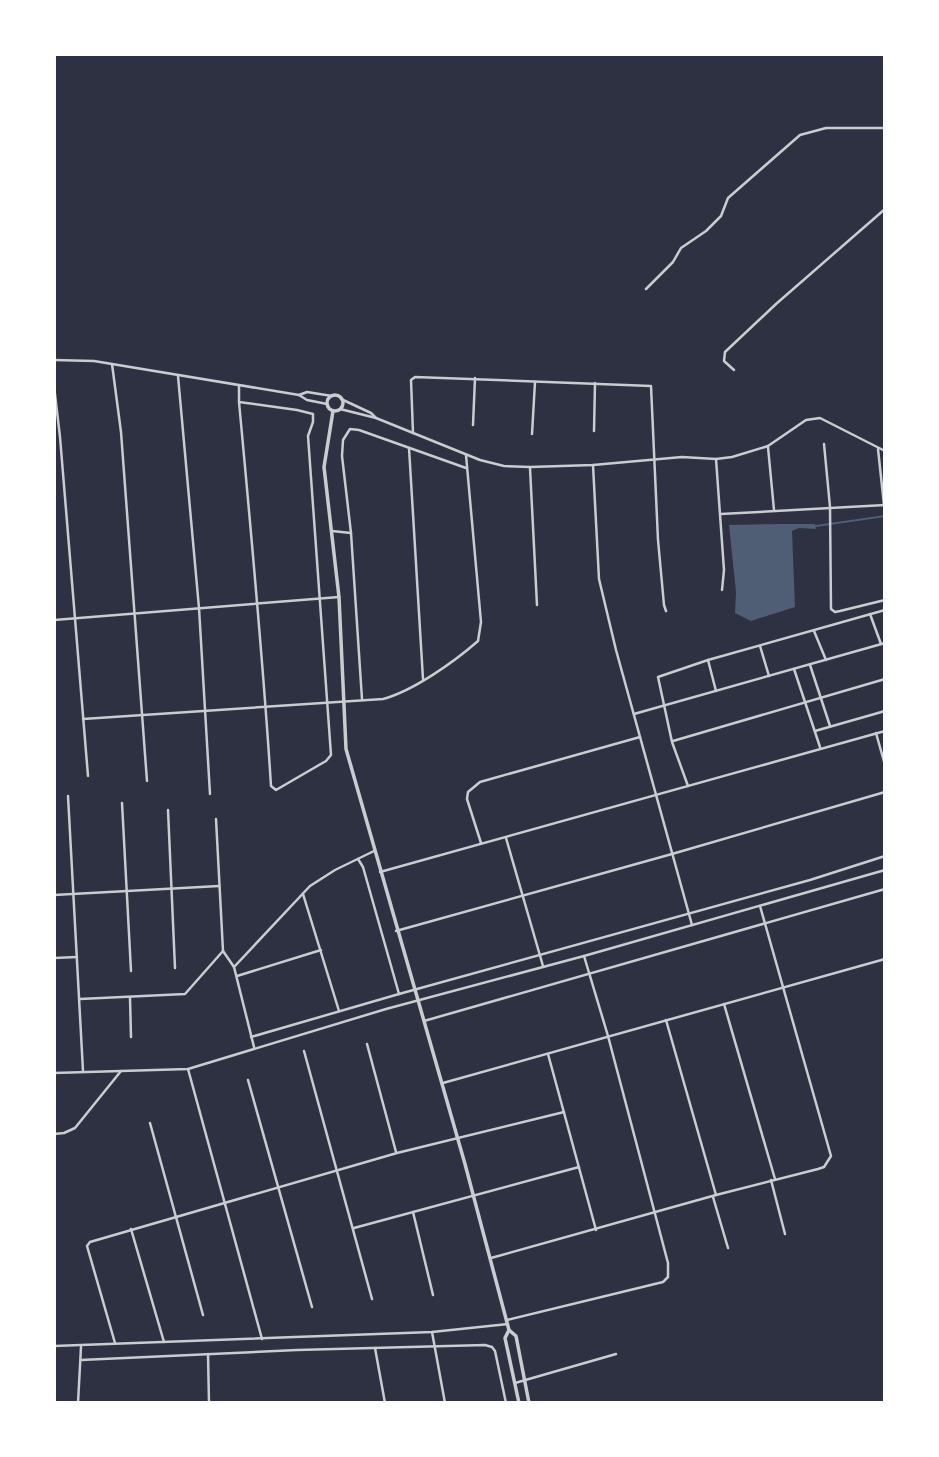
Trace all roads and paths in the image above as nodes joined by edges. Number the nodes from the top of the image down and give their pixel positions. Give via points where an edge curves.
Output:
1 (885, 128) edge
2 (885, 209) edge
3 (646, 289) dead end
4 (54, 360) edge
5 (112, 364) junction
6 (734, 370) dead end
7 (178, 376) junction
8 (475, 378) junction
9 (535, 380) junction
10 (595, 383) junction
11 (54, 386) edge
12 (239, 386) junction
13 (299, 395) junction
14 (332, 396) junction
15 (341, 399) junction
16 (239, 402) junction
17 (327, 404) junction
18 (340, 409) junction
19 (333, 411) junction
20 (376, 418) junction
21 (473, 425) dead end
22 (594, 431) dead end
23 (413, 433) junction
24 (532, 435) dead end
25 (61, 436) junction
26 (54, 437) edge
27 (824, 444) dead end
28 (768, 446) junction
29 (409, 447) junction
30 (878, 449) junction
31 (885, 451) edge
32 (466, 455) junction
33 (716, 459) junction
34 (653, 460) junction
35 (593, 465) junction
36 (530, 467) junction
37 (467, 469) junction
38 (884, 505) edge
39 (830, 507) junction
40 (774, 510) junction
41 (721, 514) junction
42 (331, 531) junction
43 (351, 533) junction
44 (722, 590) dead end
45 (339, 597) junction
46 (320, 598) junction
47 (885, 600) edge
48 (258, 603) junction
49 (537, 604) dead end
50 (199, 608) junction
51 (885, 610) edge
52 (667, 611) dead end
53 (133, 613) junction
54 (870, 614) junction
55 (74, 618) junction
56 (54, 620) edge
57 (814, 630) junction
58 (883, 644) edge
59 (760, 646) junction
60 (708, 660) junction
61 (826, 660) junction
62 (810, 664) junction
63 (794, 669) junction
64 (769, 676) junction
65 (423, 679) junction
66 (885, 679) edge
67 (716, 691) junction
68 (820, 698) junction
69 (362, 699) junction
70 (327, 701) junction
71 (343, 701) junction
72 (805, 702) junction
73 (266, 706) junction
74 (663, 706) junction
75 (204, 710) junction
76 (885, 711) edge
77 (142, 714) junction
78 (634, 715) junction
79 (83, 719) junction
80 (830, 726) junction
81 (815, 731) junction
82 (885, 731) edge
83 (876, 733) junction
84 (640, 737) junction
85 (672, 742) junction
86 (820, 747) junction
87 (885, 765) edge
88 (88, 776) dead end
89 (147, 781) dead end
90 (688, 786) junction
91 (885, 792) edge
92 (211, 794) dead end
93 (68, 796) dead end
94 (656, 796) junction
95 (122, 803) dead end
96 (168, 810) dead end
97 (216, 818) dead end
98 (506, 837) junction
99 (482, 844) junction
100 (374, 851) junction
101 (672, 854) junction
102 (885, 856) edge
103 (358, 859) junction
104 (885, 870) edge
105 (380, 872) junction
106 (220, 886) junction
107 (172, 888) junction
108 (885, 889) edge
109 (127, 891) junction
110 (74, 894) junction
111 (303, 894) junction
112 (54, 895) edge
113 (523, 896) junction
114 (760, 906) junction
115 (689, 914) junction
116 (764, 923) junction
117 (692, 925) junction
118 (397, 931) junction
119 (321, 950) junction
120 (223, 951) junction
121 (540, 956) junction
122 (584, 956) junction
123 (77, 957) junction
124 (54, 958) edge
125 (885, 959) edge
126 (543, 966) junction
127 (234, 967) junction
128 (175, 968) dead end
129 (131, 971) dead end
130 (589, 974) junction
131 (236, 976) junction
132 (783, 988) junction
133 (415, 990) junction
134 (399, 994) junction
135 (130, 998) junction
136 (79, 999) junction
137 (418, 1000) junction
138 (724, 1004) junction
139 (339, 1011) junction
140 (666, 1020) junction
141 (424, 1021) junction
142 (131, 1037) dead end
143 (251, 1037) junction
144 (608, 1037) junction
145 (367, 1044) dead end
146 (254, 1047) junction
147 (304, 1051) dead end
148 (548, 1053) junction
149 (188, 1069) junction
150 (121, 1071) junction
151 (83, 1072) junction
152 (54, 1073) edge
153 (248, 1080) dead end
154 (442, 1083) junction
155 (564, 1112) junction
156 (150, 1124) dead end
157 (54, 1134) edge
158 (457, 1138) junction
159 (397, 1153) junction
160 (579, 1167) junction
161 (337, 1170) junction
162 (773, 1180) junction
163 (279, 1186) junction
164 (474, 1195) junction
165 (714, 1196) junction
166 (223, 1203) junction
167 (413, 1212) junction
168 (653, 1214) junction
169 (175, 1217) junction
170 (354, 1228) junction
171 (131, 1229) junction
172 (596, 1230) junction
173 (785, 1234) dead end
174 (728, 1248) dead end
175 (491, 1258) junction
176 (433, 1295) dead end
177 (372, 1299) dead end
178 (312, 1307) dead end
179 (203, 1315) dead end
180 (508, 1325) junction
181 (432, 1332) junction
182 (262, 1339) junction
183 (164, 1342) junction
184 (116, 1343) junction
185 (81, 1345) junction
186 (54, 1346) edge
187 (435, 1346) junction
188 (374, 1348) junction
189 (208, 1354) junction
190 (616, 1354) dead end
191 (81, 1360) junction
192 (524, 1381) junction
193 (515, 1384) junction
194 (78, 1403) edge
195 (209, 1403) edge
196 (385, 1403) edge
197 (445, 1403) edge
198 (506, 1403) edge
199 (519, 1403) edge
200 (529, 1403) edge

1 - 3 street via 826,128 794,139 728,198 721,216 681,248
2 - 6 street via 725,352 724,361
4 - 5 street
5 - 7 street
5 - 53 street
7 - 12 street
7 - 50 street
8 - 9 street
8 - 21 street
8 - 23 street via 412,378
9 - 10 street
9 - 24 street
10 - 22 street
10 - 34 street via 651,386
11 - 25 street
12 - 13 street
12 - 16 street
13 - 14 street
13 - 17 street
14 - 15 street
14 - 17 street
15 - 18 street
15 - 20 street
16 - 46 street via 313,414 308,436
16 - 48 street
17 - 19 street
18 - 19 street
18 - 20 street
19 - 42 street via 324,467
20 - 23 street
23 - 32 street
25 - 26 street
25 - 55 street
27 - 39 street
28 - 30 street via 806,420 820,418
28 - 33 street
28 - 40 street
29 - 37 street
29 - 43 street via 359,430 346,432 342,456
29 - 65 street
30 - 31 street
30 - 38 street
32 - 36 street via 504,466
32 - 37 street
33 - 34 street
33 - 41 street
34 - 35 street
34 - 52 street
35 - 36 street
35 - 78 street via 599,579
36 - 49 street
37 - 65 street via 480,632 469,649
38 - 39 street
39 - 40 street
39 - 47 street via 831,609
40 - 41 street
41 - 44 street
42 - 43 street
42 - 45 street
43 - 69 street
45 - 46 street
45 - 71 street
46 - 48 street
46 - 70 street
48 - 50 street
48 - 73 street
50 - 53 street
50 - 75 street
51 - 54 street
53 - 55 street
53 - 77 street
54 - 57 street
54 - 58 street
55 - 56 street
55 - 79 street
57 - 59 street
57 - 61 street
58 - 61 street
59 - 60 street
59 - 64 street
60 - 67 street
60 - 74 street via 658,677
61 - 62 street
62 - 63 street
62 - 68 street
63 - 64 street
63 - 72 street
64 - 67 street
65 - 69 street via 397,695
66 - 68 street
67 - 74 street
68 - 72 street
68 - 80 street
69 - 71 street
70 - 71 street
70 - 73 street
70 - 73 street via 330,758 279,790 271,786
71 - 100 street via 346,749
72 - 81 street
72 - 85 street
73 - 75 street
74 - 78 street
74 - 85 street
75 - 77 street
75 - 92 street
76 - 80 street
77 - 79 street
77 - 89 street
78 - 84 street
79 - 88 street
80 - 81 street
81 - 86 street
82 - 83 street
83 - 86 street
83 - 87 street
84 - 94 street
84 - 99 street via 480,782 467,799
85 - 90 street
86 - 90 street
90 - 94 street
91 - 101 street
93 - 110 street
94 - 98 street
94 - 101 street
95 - 109 street
96 - 107 street
97 - 106 street
98 - 99 street
98 - 113 street
99 - 105 street
100 - 103 street
100 - 105 street
101 - 113 street
101 - 115 street
102 - 115 street
103 - 111 street via 321,878
103 - 134 street
104 - 114 street
105 - 118 street
106 - 107 street
106 - 120 street
107 - 109 street
107 - 128 street
108 - 116 street
109 - 110 street
109 - 129 street
110 - 112 street
110 - 123 street
111 - 119 street
111 - 127 street
113 - 118 street
113 - 121 street
114 - 116 street
114 - 117 street
115 - 117 street
115 - 121 street
116 - 130 street
116 - 132 street
117 - 122 street
118 - 133 street
119 - 131 street
119 - 139 street
120 - 127 street
120 - 135 street via 186,994
121 - 126 street
121 - 133 street
122 - 126 street
122 - 130 street
123 - 124 street
123 - 136 street
125 - 132 street
126 - 137 street
127 - 131 street
130 - 141 street
130 - 144 street
131 - 143 street
132 - 138 street
132 - 162 street via 831,1156 824,1167
133 - 134 street
133 - 137 street
134 - 139 street
135 - 136 street
135 - 142 street
136 - 151 street
137 - 141 street
137 - 146 street
138 - 140 street
138 - 162 street
139 - 143 street
140 - 144 street
140 - 165 street
141 - 154 street
143 - 146 street
144 - 148 street
144 - 168 street
145 - 159 street
146 - 149 street
147 - 161 street
148 - 154 street
148 - 155 street
149 - 150 street
149 - 166 street
150 - 151 street
150 - 157 street via 75,1128
151 - 152 street
153 - 163 street
154 - 158 street
155 - 158 street
155 - 160 street
156 - 169 street
158 - 159 street
158 - 164 street
159 - 161 street
160 - 164 street
160 - 172 street
161 - 163 street
161 - 170 street
162 - 165 street
162 - 173 street
163 - 166 street
163 - 178 street
164 - 167 street
164 - 175 street
165 - 168 street
165 - 174 street
166 - 169 street
166 - 182 street
167 - 170 street
167 - 176 street
168 - 172 street
168 - 180 street via 669,1271 663,1282
169 - 171 street
169 - 179 street
170 - 177 street
171 - 183 street
171 - 184 street via 88,1244
172 - 175 street
175 - 180 street
180 - 181 street
180 - 192 street via 516,1336
180 - 193 street via 505,1338
181 - 182 street
181 - 187 street
182 - 183 street
183 - 184 street
184 - 185 street
185 - 186 street
185 - 191 street
187 - 188 street
187 - 197 street
187 - 198 street via 492,1347
188 - 189 street
188 - 196 street
189 - 191 street
189 - 195 street
190 - 192 street
191 - 194 street
192 - 193 street
192 - 200 street
193 - 199 street

